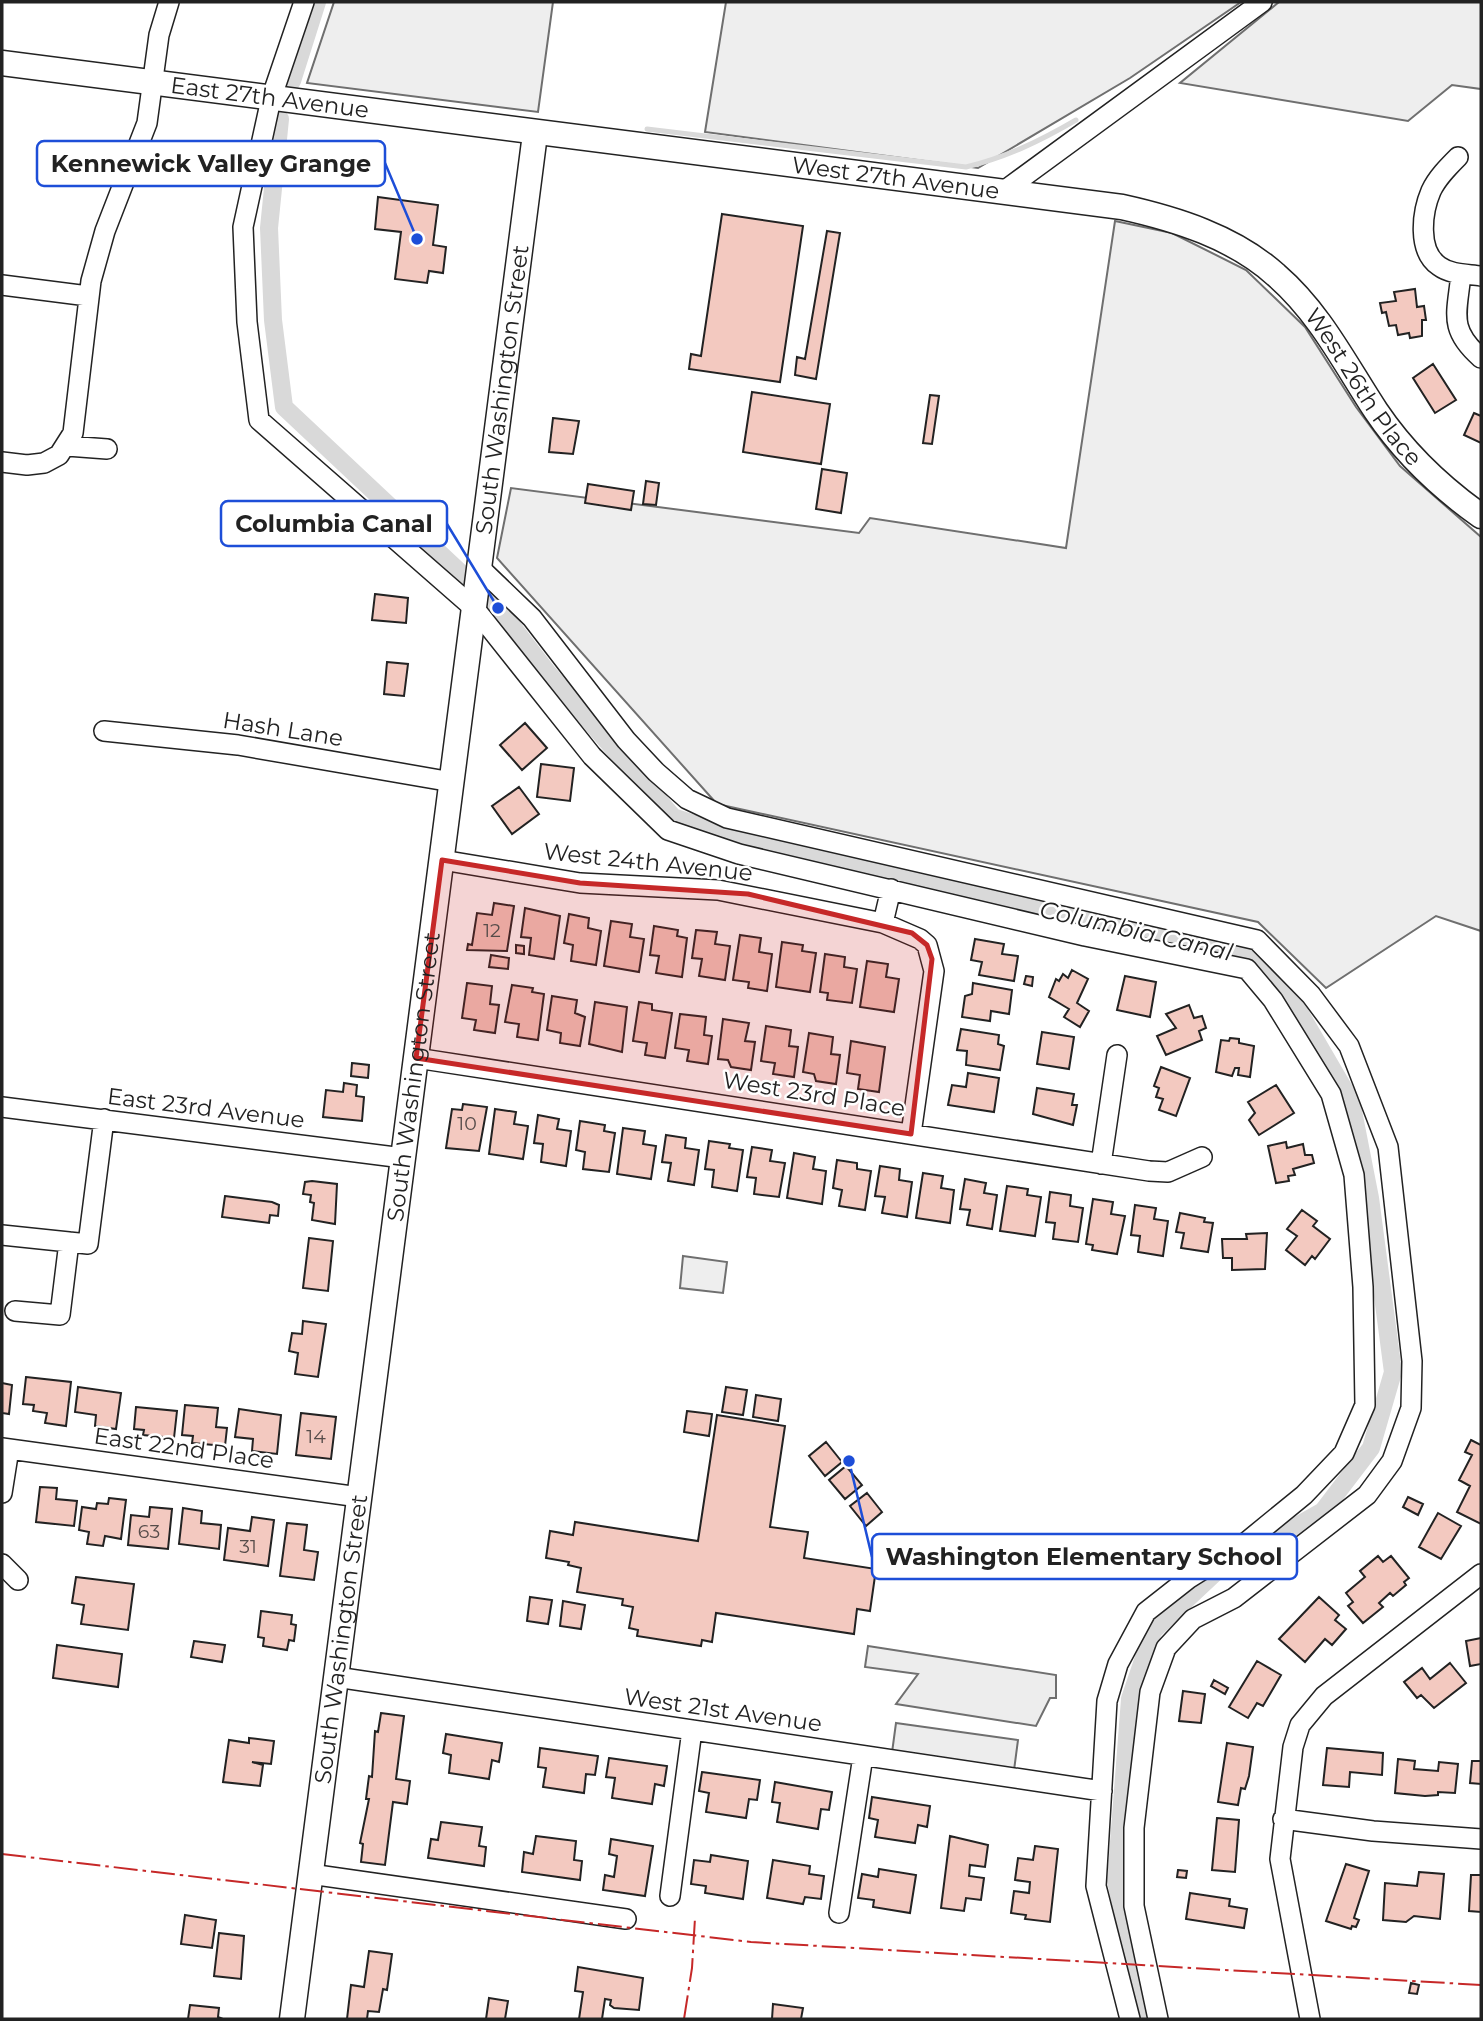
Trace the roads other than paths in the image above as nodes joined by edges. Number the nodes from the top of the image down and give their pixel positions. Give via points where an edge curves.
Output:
1 (169, 2) edge
2 (304, 2) edge
3 (1262, 2) edge
4 (2, 63) edge
5 (153, 83) junction
6 (271, 99) junction
7 (535, 134) junction
8 (1458, 157) dead end
9 (1004, 191) junction
10 (1249, 254) joint
11 (1461, 274) junction
12 (1481, 276) edge
13 (2, 285) edge
14 (88, 296) junction
15 (1481, 358) edge
16 (107, 449) dead end
17 (63, 450) junction
18 (2, 463) edge
19 (1481, 516) edge
20 (477, 588) junction
21 (104, 731) dead end
22 (452, 782) junction
23 (442, 860) junction
24 (891, 889) junction
25 (883, 923) junction
26 (1117, 1055) dead end
27 (416, 1058) junction
28 (2, 1107) edge
29 (104, 1119) junction
30 (911, 1134) junction
31 (1202, 1157) dead end
32 (403, 1158) junction
33 (1101, 1164) junction
34 (2, 1235) edge
35 (69, 1242) junction
36 (15, 1311) dead end
37 (5, 1449) edge
38 (2, 1493) edge
39 (359, 1497) junction
40 (2, 1564) edge
41 (1481, 1574) edge
42 (18, 1580) dead end
43 (336, 1677) junction
44 (692, 1730) junction
45 (863, 1756) junction
46 (1102, 1791) junction
47 (1283, 1819) junction
48 (1481, 1839) edge
49 (310, 1874) junction
50 (670, 1896) dead end
51 (839, 1913) dead end
52 (626, 1919) dead end
53 (292, 2019) edge
54 (1130, 2019) edge
55 (1158, 2019) edge
56 (1311, 2019) edge

1 - 5 street
2 - 6 street
3 - 9 street
4 - 5 main road, East 27th Avenue
5 - 6 main road, East 27th Avenue
5 - 14 street via 147,123 105,231
6 - 7 main road, East 27th Avenue
6 - 20 street via 243,227 247,322 260,420
7 - 9 main road, West 27th Avenue
7 - 20 main road, South Washington Street
8 - 11 street via 1432,189 1423,226 1437,265
9 - 10 main road, West 27th Avenue via 1151,213 1192,226
10 - 19 main road, West 26th Place via 1274,272 1316,316 1378,414 1412,457
11 - 12 street
11 - 15 street via 1457,332
13 - 14 street
14 - 17 street via 73,433
16 - 17 street
17 - 18 street via 44,463
20 - 22 main road, South Washington Street
20 - 24 street via 592,756 668,830 739,854
20 - 55 street via 532,618 626,740 687,799 727,818 1257,940 1311,995 1349,1046 1388,1147 1412,1361 1411,1408 1392,1461 1367,1495 1234,1598 1193,1619 1166,1647 1150,1692 1134,1828 1134,1906
21 - 22 street, Hash Lane via 238,745
22 - 23 main road, South Washington Street
23 - 25 street, West 24th Avenue via 580,883 718,890
23 - 27 main road, South Washington Street
24 - 25 street
24 - 46 street via 1247,969 1273,1000 1331,1094 1354,1175 1363,1287 1365,1405 1344,1453 1304,1495 1244,1545 1188,1579 1146,1612 1118,1664 1107,1701
25 - 30 street, West 24th Avenue via 912,933 927,945 934,971
26 - 33 street
27 - 30 street, West 23rd Place
27 - 32 main road, South Washington Street
28 - 29 street, East 23rd Avenue
29 - 32 street, East 23rd Avenue
29 - 35 street via 88,1244
30 - 33 street, West 23rd Place
31 - 33 street, West 23rd Place via 1168,1172
32 - 39 main road, South Washington Street
34 - 35 street
35 - 36 street via 60,1315
37 - 38 street
37 - 39 street, East 22nd Place
39 - 43 main road, South Washington Street
40 - 42 street
41 - 47 street via 1311,1709 1293,1747
43 - 44 street, West 21st Avenue
43 - 49 main road, South Washington Street
44 - 45 street, West 21st Avenue
44 - 50 street
45 - 46 street, West 21st Avenue
45 - 51 street
46 - 54 street via 1096,1886
47 - 48 street
47 - 56 street via 1282,1877
49 - 52 street
49 - 53 main road, South Washington Street

